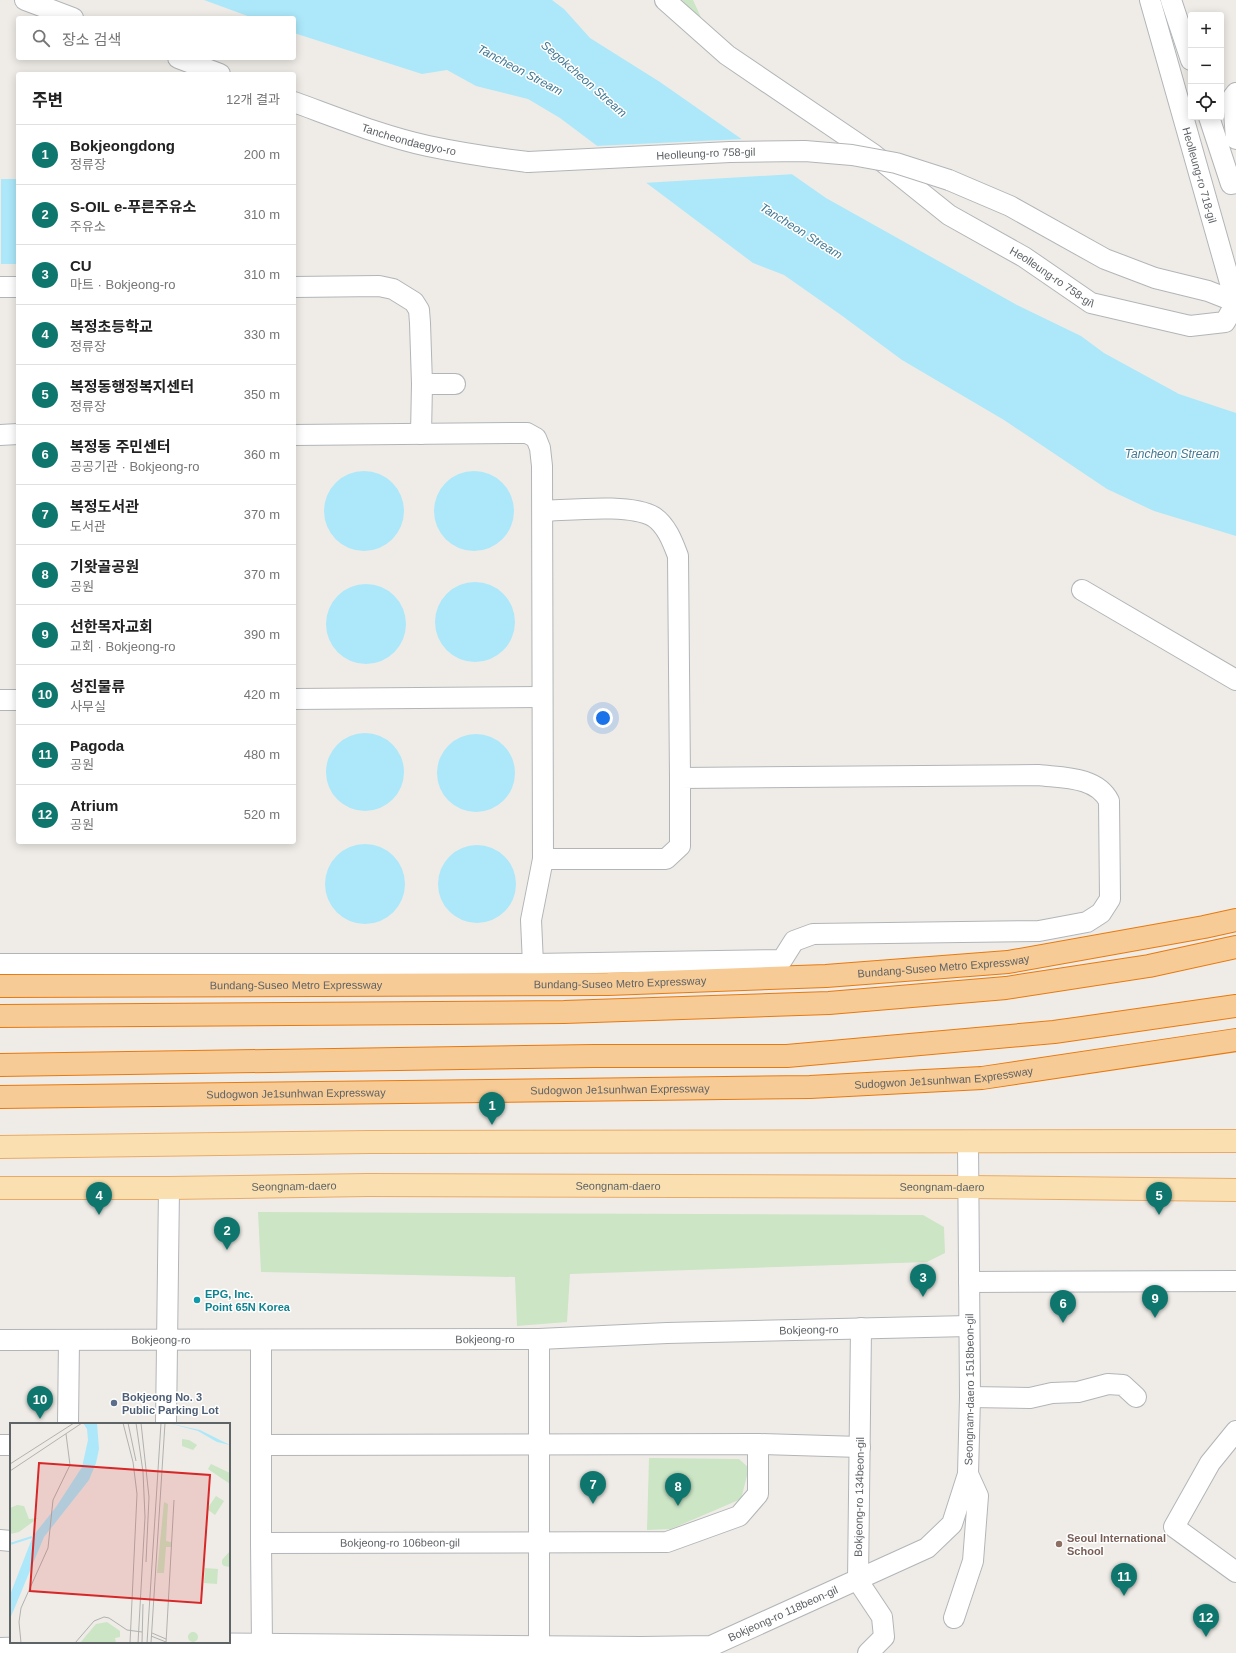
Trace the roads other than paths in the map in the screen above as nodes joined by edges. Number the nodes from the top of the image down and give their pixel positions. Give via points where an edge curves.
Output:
1 (25, 0) edge
2 (665, 0) edge
3 (1150, 0) edge
4 (1171, 0) edge
5 (68, 16) edge
6 (1188, 51) edge
7 (183, 60) edge
8 (215, 72) edge
9 (1236, 93) edge
10 (296, 103) edge
11 (1210, 120) edge
12 (1236, 139) edge
13 (528, 162) joint
14 (1236, 183) edge
15 (0, 287) edge
16 (16, 287) edge
17 (296, 287) edge
18 (1236, 303) edge
19 (422, 384) junction
20 (455, 384) dead end
21 (0, 434) edge
22 (16, 434) edge
23 (421, 434) junction
24 (296, 435) edge
25 (543, 511) junction
26 (1082, 590) dead end
27 (1236, 680) edge
28 (542, 697) junction
29 (296, 699) edge
30 (0, 700) edge
31 (16, 700) edge
32 (680, 778) junction
33 (543, 859) junction
34 (1236, 920) edge
35 (1236, 947) edge
36 (0, 964) edge
37 (533, 964) junction
38 (0, 986) edge
39 (1236, 1006) edge
40 (0, 1016) edge
41 (1236, 1040) edge
42 (0, 1065) edge
43 (0, 1097) edge
44 (1236, 1141) edge
45 (968, 1143) junction
46 (0, 1147) edge
47 (968, 1187) junction
48 (0, 1188) edge
49 (169, 1188) junction
50 (1236, 1190) edge
51 (1236, 1281) edge
52 (969, 1282) junction
53 (969, 1326) junction
54 (860, 1328) junction
55 (539, 1339) junction
56 (0, 1340) edge
57 (69, 1340) junction
58 (166, 1340) junction
59 (261, 1340) junction
60 (970, 1397) junction
61 (1136, 1397) dead end
62 (68, 1423) edge
63 (166, 1423) edge
64 (1236, 1431) edge
65 (538, 1444) junction
66 (758, 1444) junction
67 (261, 1445) junction
68 (860, 1447) junction
69 (968, 1474) junction
70 (539, 1542) junction
71 (260, 1543) junction
72 (1236, 1572) edge
73 (858, 1581) junction
74 (954, 1618) dead end
75 (262, 1645) junction
76 (166, 1646) edge
77 (68, 1647) edge
78 (0, 1648) edge
79 (363, 1649) edge
80 (539, 1650) edge
81 (641, 1650) edge
82 (868, 1653) edge

1 - 5 street
2 - 18 street, Heolleung-ro 758-gil via 728,54 873,154 949,215 1024,257 1091,303 1190,326 1225,322
3 - 18 street, Heolleung-ro 718-gil
4 - 6 street
7 - 8 street
9 - 12 street via 1233,97
10 - 13 street, Tancheondaegyo-ro via 352,124 427,146
11 - 14 street via 1231,184
13 - 18 street, Heolleung-ro 758-gil, bridge via 805,151 852,155 896,163 950,180 1010,206 1105,258 1155,278 1208,291
15 - 16 street
17 - 19 street via 379,286 405,295 419,310
19 - 20 street
19 - 23 street
21 - 22 street
23 - 24 street
23 - 25 street via 527,433 536,438 542,466
25 - 28 street
25 - 32 street via 627,509 654,518 670,536 678,556
26 - 27 street
28 - 29 street
28 - 33 street
30 - 31 street
32 - 33 street via 680,846 666,858
32 - 37 street via 1038,776 1078,780 1096,786 1105,793 1109,801 1110,899 1101,913 1087,922 1039,931 813,934 794,941 782,960
33 - 37 street via 531,920
34 - 38 highway, Bundang-Suseo Metro Expressway via 1008,962 826,976 608,984
35 - 40 highway via 1148,966 1006,988 829,1003 564,1012
36 - 37 street
39 - 42 highway via 1054,1032 787,1056 594,1056
41 - 43 highway, Sudogwon Je1sunhwan Expressway via 982,1078 810,1087
44 - 45 main road
45 - 46 main road via 362,1142
45 - 47 street, Seongnam-daero 1518beon-gil
47 - 49 main road, Seongnam-daero via 368,1185
47 - 50 main road, Seongnam-daero
47 - 52 street, Seongnam-daero 1518beon-gil
48 - 49 main road, Seongnam-daero
49 - 58 street
51 - 52 street
52 - 53 street, Seongnam-daero 1518beon-gil
53 - 54 street, Bokjeong-ro
53 - 60 street, Seongnam-daero 1518beon-gil
54 - 55 street, Bokjeong-ro
54 - 68 street, Bokjeong-ro 134beon-gil
55 - 59 street, Bokjeong-ro
55 - 65 street
56 - 57 street, Bokjeong-ro
57 - 58 street, Bokjeong-ro
57 - 62 street
58 - 59 street, Bokjeong-ro
58 - 63 street
59 - 67 street
60 - 61 street via 1030,1398 1052,1392 1078,1392 1108,1384 1123,1385
60 - 69 street, Seongnam-daero 1518beon-gil
64 - 72 street via 1210,1463 1174,1527
65 - 66 street
65 - 67 street
65 - 70 street
66 - 68 street
66 - 70 street via 758,1494 739,1516 667,1542
67 - 71 street
68 - 73 street, Bokjeong-ro 134beon-gil
69 - 73 street, Seongnam-daero 1518beon-gil via 952,1524 927,1548
69 - 74 street via 978,1496 973,1561
70 - 71 street, Bokjeong-ro 106beon-gil
70 - 80 street
71 - 75 street
73 - 81 street, Bokjeong-ro 118beon-gil via 711,1646
73 - 82 street via 882,1617 884,1637
75 - 76 street, Bokjeong-ro 118beon-gil
75 - 79 street, Bokjeong-ro 118beon-gil
76 - 77 street, Bokjeong-ro 118beon-gil
77 - 78 street, Bokjeong-ro 118beon-gil
79 - 80 street, Bokjeong-ro 118beon-gil
80 - 81 street, Bokjeong-ro 118beon-gil

